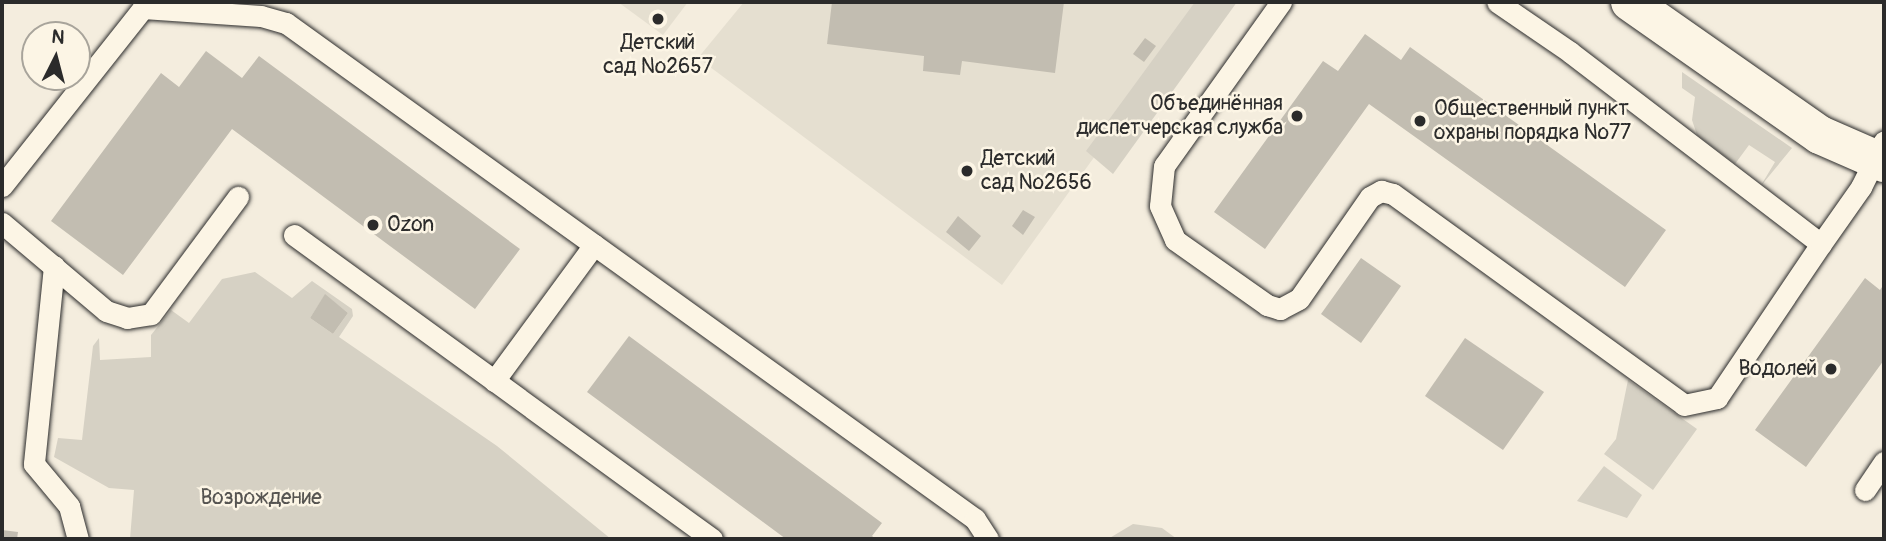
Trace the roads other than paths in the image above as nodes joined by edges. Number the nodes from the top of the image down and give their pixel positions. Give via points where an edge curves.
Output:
1 (1281, 2) edge
2 (1497, 2) edge
3 (1630, 2) edge
4 (1882, 155) edge
5 (2, 186) edge
6 (238, 197) dead end
7 (2, 223) edge
8 (294, 235) dead end
9 (1821, 244) junction
10 (594, 245) junction
11 (54, 267) junction
12 (494, 381) junction
13 (1884, 462) edge
14 (1865, 490) dead end
15 (78, 539) edge
16 (712, 539) edge
17 (988, 539) edge

1 - 9 lane via 1164,166 1159,187 1164,224 1175,240 1267,305 1280,309 1299,299 1370,197 1381,191 1393,194 1685,405 1699,405 1717,398
2 - 9 lane via 1570,52
3 - 4 street via 1799,121
4 - 9 lane
5 - 10 lane via 143,8 261,16 286,23
6 - 11 lane via 151,314 127,318 106,311
7 - 11 lane
8 - 12 lane
10 - 12 lane
10 - 17 lane via 975,519
11 - 15 lane via 34,464 69,506
12 - 16 lane
13 - 14 lane

